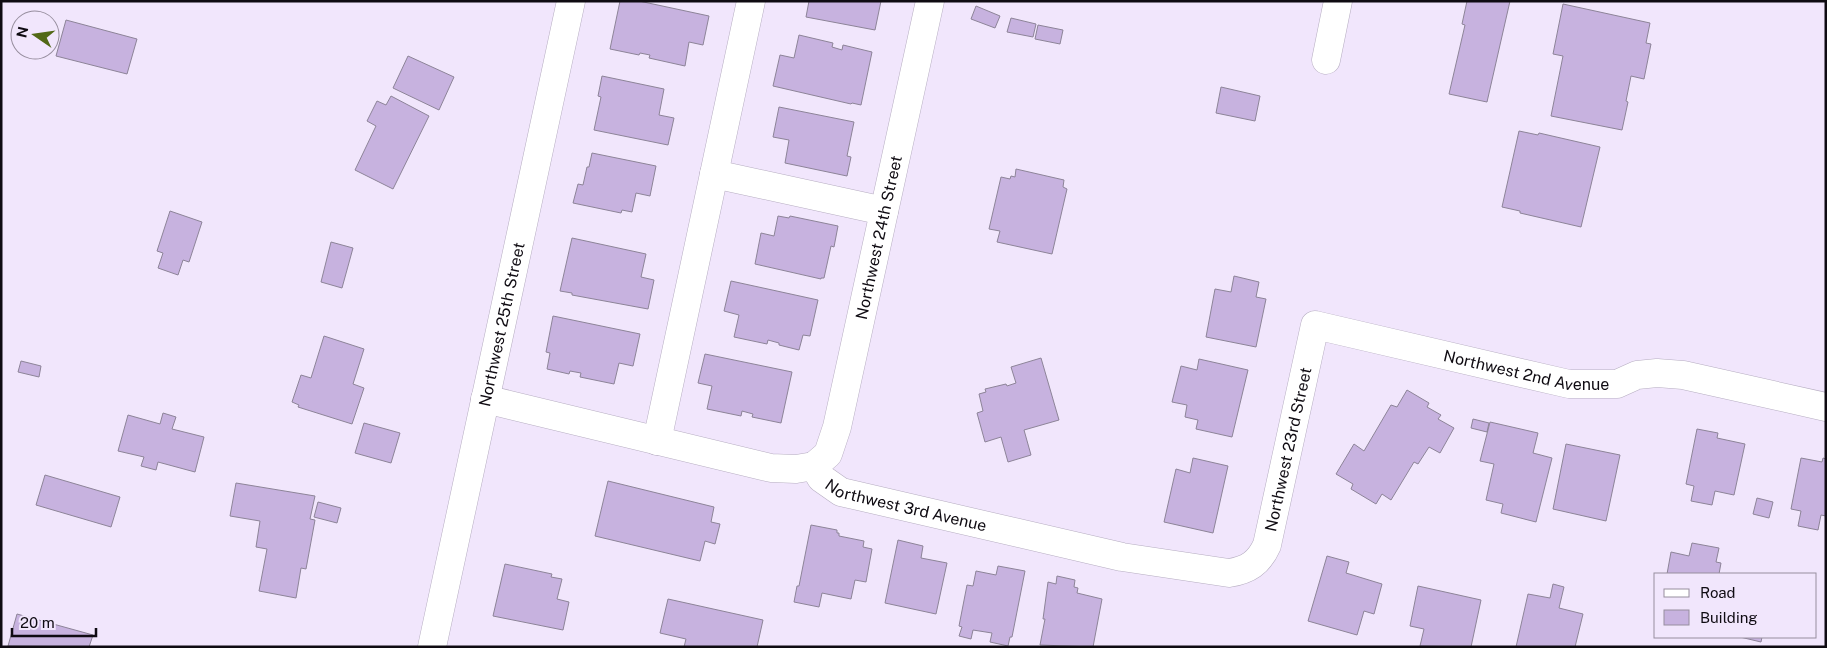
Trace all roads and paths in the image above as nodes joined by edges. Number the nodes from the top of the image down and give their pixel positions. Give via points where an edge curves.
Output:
1 (571, 1) edge
2 (751, 1) edge
3 (930, 1) edge
4 (1338, 1) edge
5 (1326, 60) dead end
6 (714, 174) junction
7 (884, 211) junction
8 (1315, 325) joint
9 (485, 399) junction
10 (1826, 407) edge
11 (657, 441) junction
12 (814, 466) junction
13 (1250, 567) joint
14 (432, 647) edge

1 - 9 street, Northwest 25th Street
2 - 6 street
3 - 7 street, Northwest 24th Street
4 - 5 street
6 - 7 street
6 - 11 street
7 - 12 street, Northwest 24th Street via 837,427 828,454
8 - 10 street, Northwest 2nd Avenue via 1569,384 1617,384 1657,372
8 - 13 street, Northwest 23rd Street via 1267,546
9 - 11 street, Northwest 3rd Avenue
9 - 14 street, Northwest 25th Street
11 - 12 street, Northwest 3rd Avenue via 771,468
12 - 13 street, Northwest 3rd Avenue via 821,478 841,492 870,499 1122,557 1229,573

